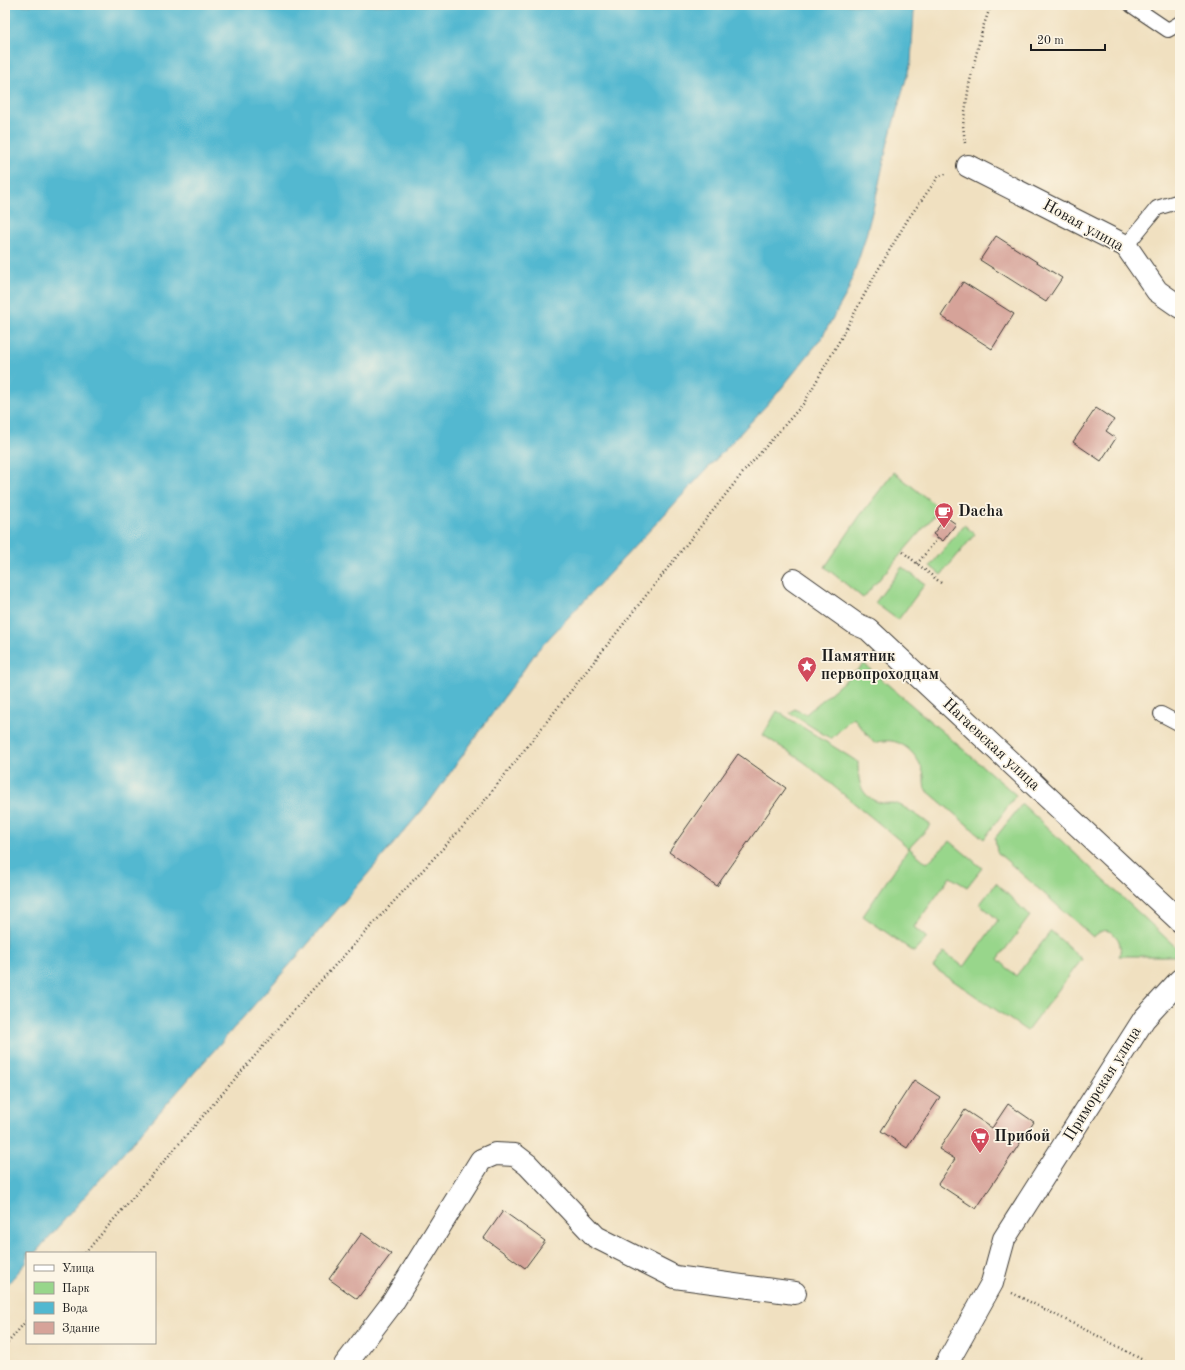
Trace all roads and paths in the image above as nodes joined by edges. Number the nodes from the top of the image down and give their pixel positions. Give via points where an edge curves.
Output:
1 (991, 5) edge
2 (1131, 5) edge
3 (1180, 23) edge
4 (968, 166) joint
5 (939, 176) dead end
6 (1180, 201) edge
7 (1126, 246) junction
8 (1180, 307) edge
9 (938, 538) dead end
10 (903, 552) dead end
11 (917, 564) junction
12 (794, 580) dead end
13 (941, 583) dead end
14 (1161, 714) dead end
15 (1180, 724) edge
16 (1180, 921) edge
17 (1180, 980) edge
18 (86, 1252) edge
19 (992, 1283) junction
20 (795, 1293) dead end
21 (26, 1321) edge
22 (5, 1346) edge
23 (345, 1365) edge
24 (946, 1365) edge
25 (1152, 1365) edge

1 - 4 path via 978,44 963,125
2 - 3 lane via 1168,30
4 - 7 street, Новая улица
5 - 18 path via 908,219 804,403 741,475 470,819 303,1000
6 - 7 lane via 1157,208
7 - 8 street, Новая улица via 1157,291
9 - 11 path
10 - 11 path
11 - 13 path
12 - 16 street, Нагаевская улица via 856,624 868,629
14 - 15 lane
17 - 19 street, Приморская улица via 1144,1019 1004,1239
19 - 24 street, Приморская улица
19 - 25 path
20 - 23 street via 675,1277 596,1237 515,1155 494,1154 481,1160 393,1302
21 - 22 path

